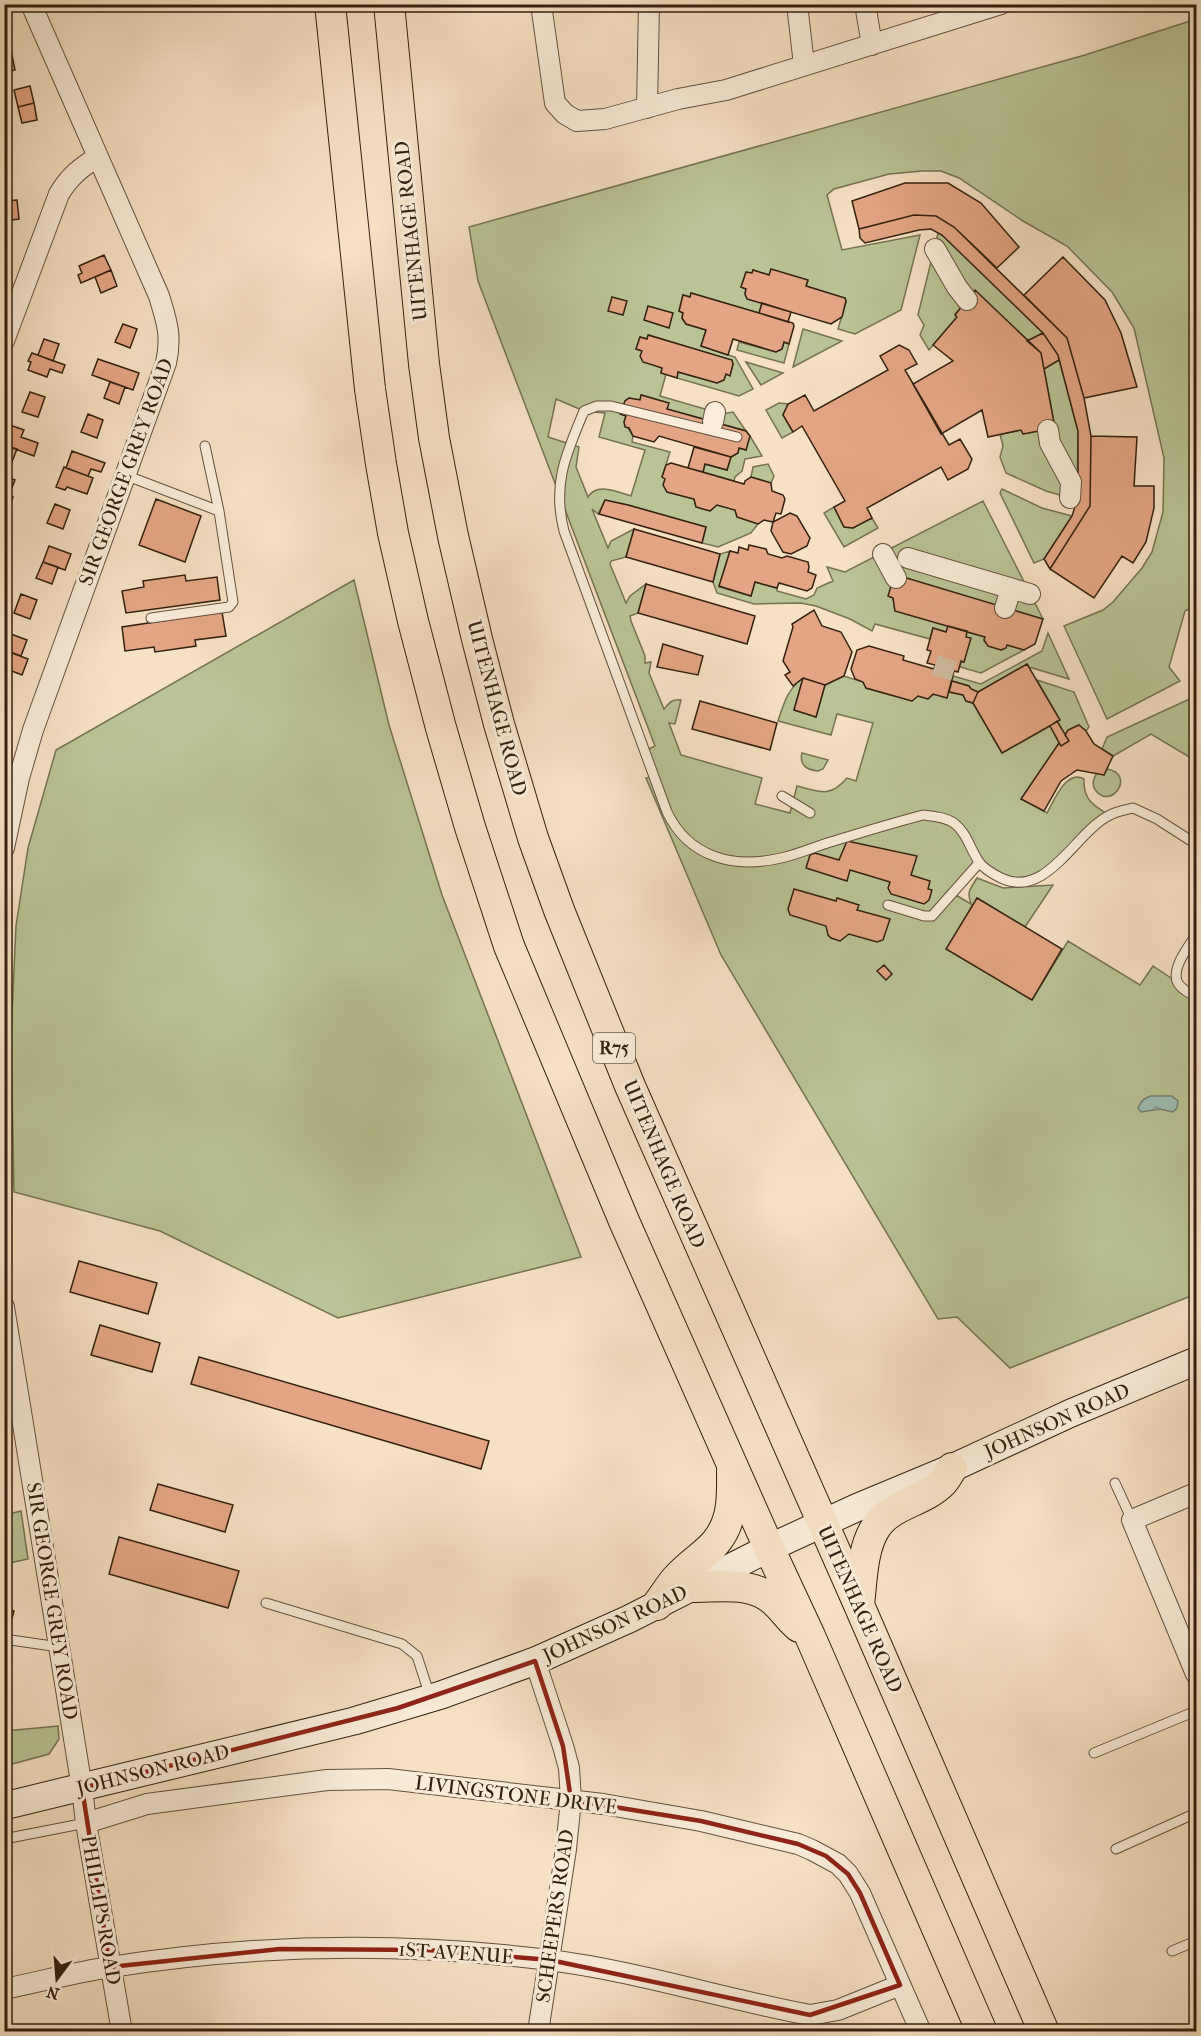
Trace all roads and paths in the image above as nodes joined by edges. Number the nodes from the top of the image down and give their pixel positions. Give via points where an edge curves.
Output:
1 (31, 4) edge
2 (330, 4) edge
3 (389, 4) edge
4 (541, 4) edge
5 (650, 4) edge
6 (797, 4) edge
7 (865, 4) edge
8 (1001, 4) edge
9 (872, 45) junction
10 (804, 65) junction
11 (646, 108) junction
12 (98, 157) junction
13 (935, 249) dead end
14 (967, 300) dead end
15 (4, 341) edge
16 (1048, 430) dead end
17 (736, 436) dead end
18 (205, 446) dead end
19 (125, 476) junction
20 (1070, 498) dead end
21 (219, 511) junction
22 (883, 554) dead end
23 (908, 558) dead end
24 (896, 578) dead end
25 (1011, 589) junction
26 (1030, 594) dead end
27 (1005, 608) dead end
28 (152, 618) dead end
29 (782, 796) dead end
30 (810, 813) dead end
31 (1197, 844) edge
32 (4, 848) edge
33 (979, 863) junction
34 (888, 905) dead end
35 (1197, 935) edge
36 (1197, 997) edge
37 (4, 1307) edge
38 (1197, 1361) edge
39 (14, 1427) edge
40 (732, 1463) junction
41 (952, 1468) junction
42 (1115, 1483) dead end
43 (1197, 1493) edge
44 (1132, 1520) junction
45 (823, 1524) junction
46 (769, 1548) junction
47 (693, 1587) junction
48 (266, 1603) dead end
49 (657, 1605) junction
50 (859, 1605) junction
51 (810, 1636) junction
52 (4, 1639) edge
53 (59, 1647) junction
54 (535, 1661) junction
55 (1197, 1674) edge
56 (431, 1698) junction
57 (1197, 1711) edge
58 (1094, 1753) dead end
59 (82, 1788) junction
60 (571, 1800) junction
61 (4, 1806) edge
62 (1197, 1813) edge
63 (86, 1822) junction
64 (4, 1839) edge
65 (1116, 1849) dead end
66 (1197, 1941) edge
67 (1173, 1951) dead end
68 (549, 1960) junction
69 (110, 1967) junction
70 (900, 1985) junction
71 (4, 1989) edge
72 (122, 2031) edge
73 (538, 2031) edge
74 (921, 2031) edge
75 (982, 2031) edge
76 (1044, 2031) edge

1 - 12 street, SIR GEORGE GREY ROAD
2 - 40 main road via 381,464 403,577 441,728 509,946 624,1221
3 - 45 main road, UITENHAGE ROAD / R75 via 434,438 453,536 499,724 533,838 582,971
4 - 11 street via 555,103 565,114 577,121 605,119
5 - 11 street
6 - 10 street
7 - 9 street
8 - 9 street
9 - 10 street
10 - 11 street via 726,90
12 - 15 street via 81,167 59,194
12 - 19 street, SIR GEORGE GREY ROAD via 145,262 170,330 166,363
13 - 14 street
16 - 20 street via 1050,443 1071,482
17 - 33 lane via 597,405 584,411 560,476 564,531 673,826 702,851 741,862 781,858 923,814 953,822 965,835
18 - 21 lane
19 - 21 lane
19 - 32 street, SIR GEORGE GREY ROAD via 33,730
21 - 28 lane via 233,602 229,607
22 - 24 street
23 - 25 street
25 - 26 street
25 - 27 street
29 - 30 lane
31 - 33 lane via 1132,808 1109,815 1035,880 1006,880
33 - 34 lane via 932,916
35 - 36 lane via 1177,973 1184,990
37 - 39 street, SIR GEORGE GREY ROAD
38 - 41 street, JOHNSON ROAD
39 - 53 street, SIR GEORGE GREY ROAD
40 - 46 main road
40 - 49 main road via 732,1499 722,1535 676,1579
41 - 45 street, JOHNSON ROAD
41 - 50 main road via 932,1491 902,1506 877,1526 867,1549
42 - 44 lane
43 - 44 street
44 - 55 street
45 - 46 street, JOHNSON ROAD
45 - 50 main road, UITENHAGE ROAD / R75
46 - 47 street, JOHNSON ROAD
46 - 51 main road
47 - 49 street, JOHNSON ROAD
47 - 51 main road via 738,1587 762,1593
48 - 56 lane via 402,1644 417,1656
49 - 54 street, JOHNSON ROAD
50 - 76 main road, UITENHAGE ROAD / R75
51 - 75 main road
52 - 53 lane
53 - 59 street, SIR GEORGE GREY ROAD
54 - 56 street, JOHNSON ROAD
54 - 60 street, SCHEEPERS ROAD via 569,1768
56 - 59 street, JOHNSON ROAD via 354,1721
57 - 58 lane
59 - 61 street, JOHNSON ROAD
59 - 63 street, PHILLIPS ROAD
60 - 63 street, LIVINGSTONE DRIVE via 388,1779 327,1779 147,1804
60 - 68 street, SCHEEPERS ROAD
60 - 70 street, LIVINGSTONE DRIVE via 701,1821 798,1844 825,1856 848,1874 860,1893
62 - 65 lane
63 - 64 lane, LIVINGSTONE DRIVE
63 - 69 street, PHILLIPS ROAD
66 - 67 lane
68 - 69 street, 1ST AVENUE via 338,1947 214,1954
68 - 70 street, 1ST AVENUE via 810,2015 838,2010
68 - 73 street, SCHEEPERS ROAD
69 - 71 street, 1ST AVENUE
69 - 72 street, PHILLIPS ROAD
70 - 74 street, LIVINGSTONE DRIVE

